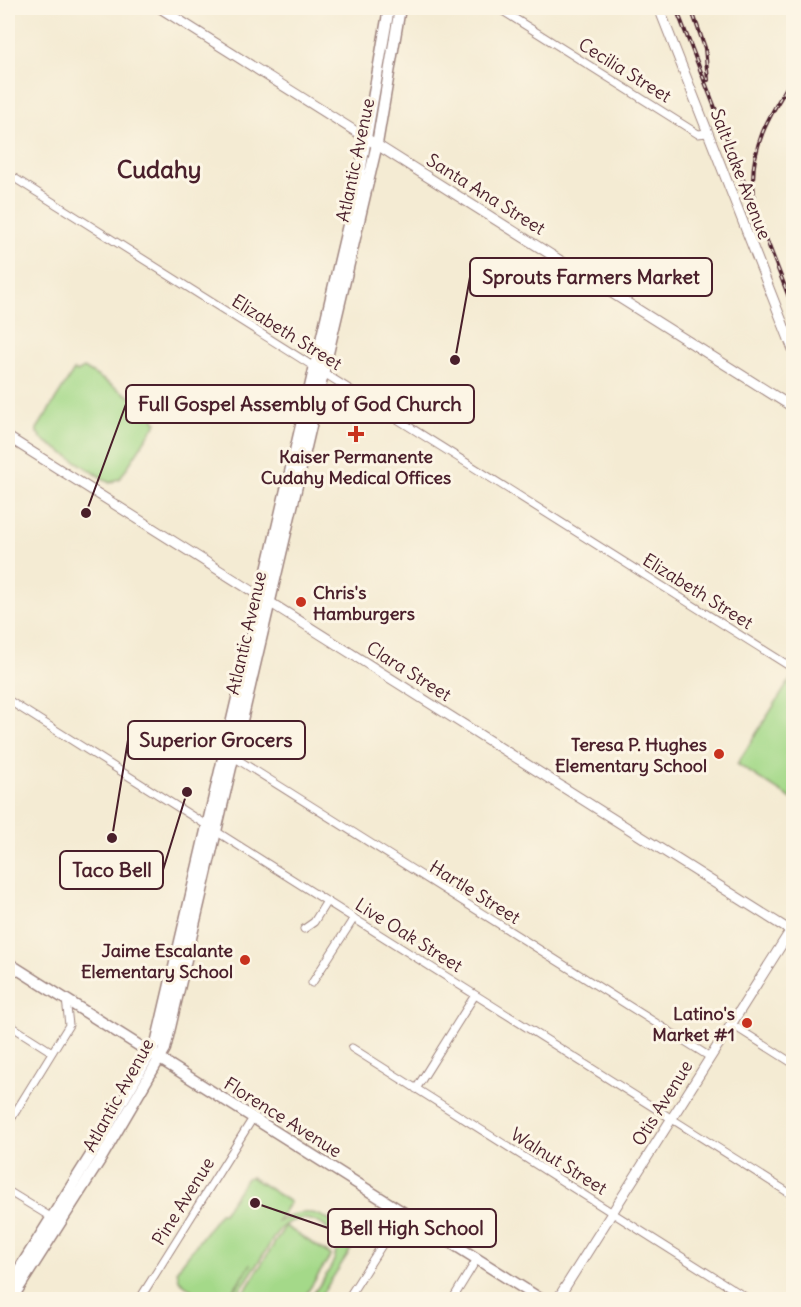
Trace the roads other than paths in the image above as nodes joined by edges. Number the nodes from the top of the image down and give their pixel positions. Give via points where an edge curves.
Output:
1 (160, 8) edge
2 (389, 8) edge
3 (400, 8) edge
4 (498, 8) edge
5 (659, 8) edge
6 (707, 133) junction
7 (372, 141) junction
8 (8, 174) edge
9 (794, 352) edge
10 (319, 371) junction
11 (794, 408) edge
12 (8, 437) edge
13 (260, 596) junction
14 (270, 602) junction
15 (794, 669) edge
16 (8, 700) edge
17 (228, 755) junction
18 (211, 828) junction
19 (327, 901) junction
20 (354, 918) junction
21 (304, 929) dead end
22 (792, 929) edge
23 (8, 963) edge
24 (312, 983) dead end
25 (475, 995) junction
26 (66, 999) junction
27 (8, 1024) edge
28 (731, 1024) junction
29 (352, 1048) dead end
30 (52, 1052) junction
31 (156, 1056) junction
32 (710, 1057) junction
33 (794, 1064) edge
34 (416, 1089) junction
35 (253, 1118) junction
36 (671, 1119) junction
37 (8, 1124) edge
38 (8, 1191) edge
39 (794, 1196) edge
40 (403, 1212) junction
41 (612, 1213) junction
42 (56, 1221) junction
43 (477, 1259) junction
44 (8, 1287) edge
45 (11, 1299) edge
46 (139, 1299) edge
47 (348, 1299) edge
48 (452, 1299) edge
49 (542, 1299) edge
50 (557, 1299) edge
51 (750, 1299) edge

1 - 7 street, Santa Ana Street
2 - 7 main road, Atlantic Avenue
3 - 7 main road, Atlantic Avenue
4 - 6 street, Cecilia Street via 698,134
5 - 6 street, Salt Lake Avenue
6 - 9 street, Salt Lake Avenue
7 - 10 main road, Atlantic Avenue
7 - 11 street, Santa Ana Street
8 - 10 street, Elizabeth Street
10 - 13 main road, Atlantic Avenue
10 - 14 main road, Atlantic Avenue
10 - 15 street, Elizabeth Street
12 - 13 street, Clara Street
13 - 14 street, Clara Street
13 - 17 main road, Atlantic Avenue
14 - 17 main road, Atlantic Avenue
14 - 22 street, Clara Street
16 - 18 street, Live Oak Street
17 - 18 main road, Atlantic Avenue
17 - 32 street, Hartle Street
18 - 19 street, Live Oak Street
18 - 31 main road, Atlantic Avenue
19 - 20 street, Live Oak Street
19 - 21 street via 314,922
20 - 24 street
20 - 25 street, Live Oak Street
22 - 28 street, Otis Avenue
23 - 26 main road, Florence Avenue
25 - 34 street
25 - 36 street, Live Oak Street
26 - 30 street via 69,1025
26 - 31 main road, Florence Avenue
27 - 30 street
28 - 32 street, Otis Avenue
28 - 33 street
29 - 34 street, Walnut Street
30 - 37 street
31 - 35 main road, Florence Avenue
31 - 42 main road, Atlantic Avenue
32 - 36 street, Otis Avenue
34 - 41 street, Walnut Street
35 - 40 main road, Florence Avenue
35 - 46 street, Pine Avenue
36 - 39 street, Live Oak Street
36 - 41 street, Otis Avenue
38 - 42 street
40 - 43 main road, Florence Avenue
40 - 47 street
41 - 50 street, Otis Avenue
41 - 51 street, Walnut Street
42 - 44 main road, Atlantic Avenue
42 - 45 main road, Atlantic Avenue
43 - 48 street
43 - 49 main road, Florence Avenue

